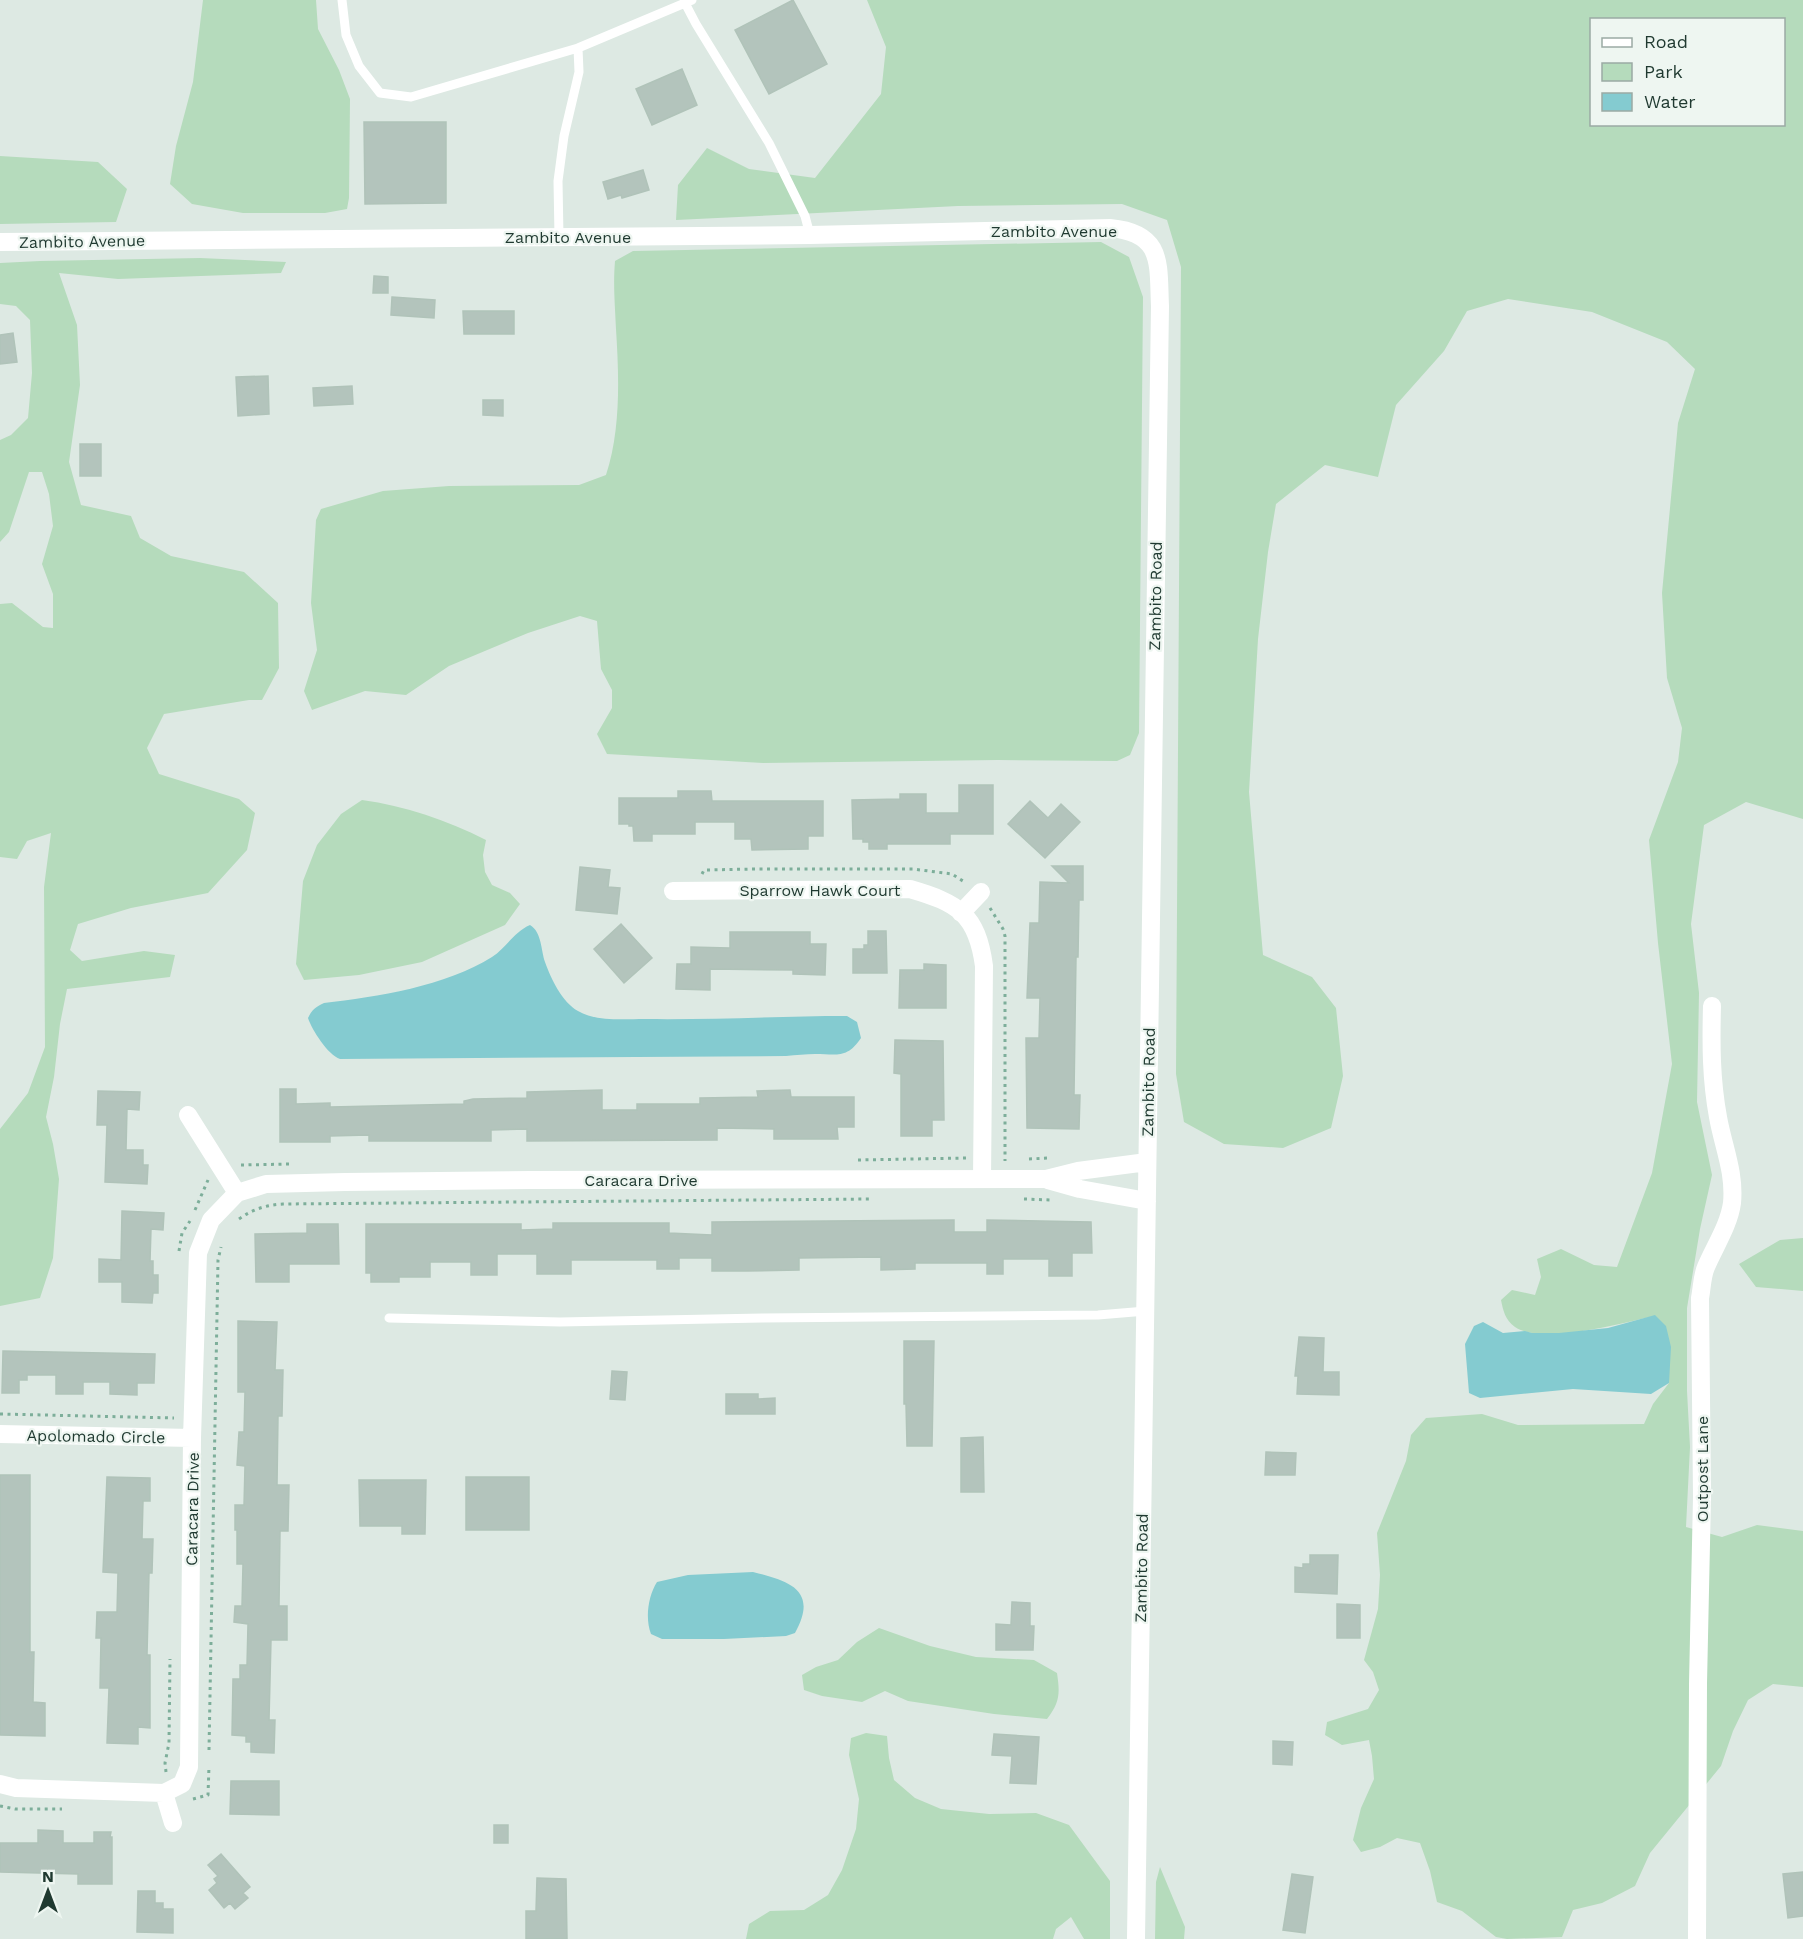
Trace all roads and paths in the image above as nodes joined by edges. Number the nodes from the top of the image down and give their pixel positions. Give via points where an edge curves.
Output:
1 (342, 0) edge
2 (689, 2) edge
3 (578, 48) junction
4 (1136, 233) joint
5 (810, 235) junction
6 (559, 237) junction
7 (0, 242) edge
8 (673, 891) dead end
9 (695, 891) junction
10 (981, 892) junction
11 (961, 913) junction
12 (1712, 1006) dead end
13 (188, 1115) dead end
14 (1059, 1158) dead end
15 (983, 1159) junction
16 (854, 1160) dead end
17 (1016, 1160) dead end
18 (1026, 1160) dead end
19 (1005, 1161) junction
20 (1147, 1162) junction
21 (301, 1164) dead end
22 (223, 1172) junction
23 (982, 1179) junction
24 (1046, 1179) junction
25 (237, 1193) junction
26 (1020, 1198) dead end
27 (876, 1199) dead end
28 (1053, 1200) dead end
29 (1147, 1201) junction
30 (232, 1226) dead end
31 (223, 1240) dead end
32 (178, 1254) dead end
33 (1146, 1311) junction
34 (388, 1318) dead end
35 (174, 1410) dead end
36 (0, 1414) edge
37 (174, 1418) junction
38 (0, 1434) edge
39 (184, 1437) junction
40 (170, 1651) dead end
41 (0, 1784) edge
42 (168, 1795) junction
43 (0, 1806) edge
44 (63, 1809) dead end
45 (173, 1823) dead end
46 (1136, 1939) edge
47 (1697, 1939) edge

1 - 3 lane via 346,35 359,66 380,93 411,97
2 - 3 lane
2 - 5 lane via 696,24 769,143 805,216
3 - 6 lane via 579,72 558,181
4 - 5 street, Zambito Avenue via 1110,228
4 - 20 street, Zambito Road via 1157,256 1160,306
5 - 6 street, Zambito Avenue
6 - 7 street, Zambito Avenue
8 - 9 street, Sparrow Hawk Court
9 - 10 path via 704,870 711,868 914,868 952,874
9 - 11 street, Sparrow Hawk Court via 910,889 944,899
10 - 11 street
10 - 19 path via 1005,936
11 - 15 street, Sparrow Hawk Court via 970,921 982,946 984,966
12 - 47 street, Outpost Lane via 1710,1059 1732,1172 1732,1205 1705,1270 1700,1298
13 - 22 street
14 - 18 path
15 - 16 path
15 - 19 path
15 - 23 street, Sparrow Hawk Court
17 - 19 path
20 - 24 street, Caracara Drive
20 - 29 street, Zambito Road
21 - 22 path via 243,1164
22 - 25 street
22 - 32 path via 203,1187 182,1233
23 - 24 street, Caracara Drive
23 - 25 street, Caracara Drive via 345,1182 266,1184
24 - 29 street, Caracara Drive
25 - 39 street, Caracara Drive via 212,1220 198,1253
26 - 28 path
27 - 30 path via 284,1204 253,1210
29 - 33 street, Zambito Road
31 - 42 path via 218,1260 208,1795
33 - 34 lane via 1098,1315 560,1322
33 - 46 street, Zambito Road
35 - 37 path
36 - 37 path
37 - 39 path
38 - 39 street, Apolomado Circle
39 - 42 street, Caracara Drive via 189,1767 182,1784
40 - 42 path via 169,1743 165,1763
41 - 42 street
42 - 45 street
43 - 44 path

